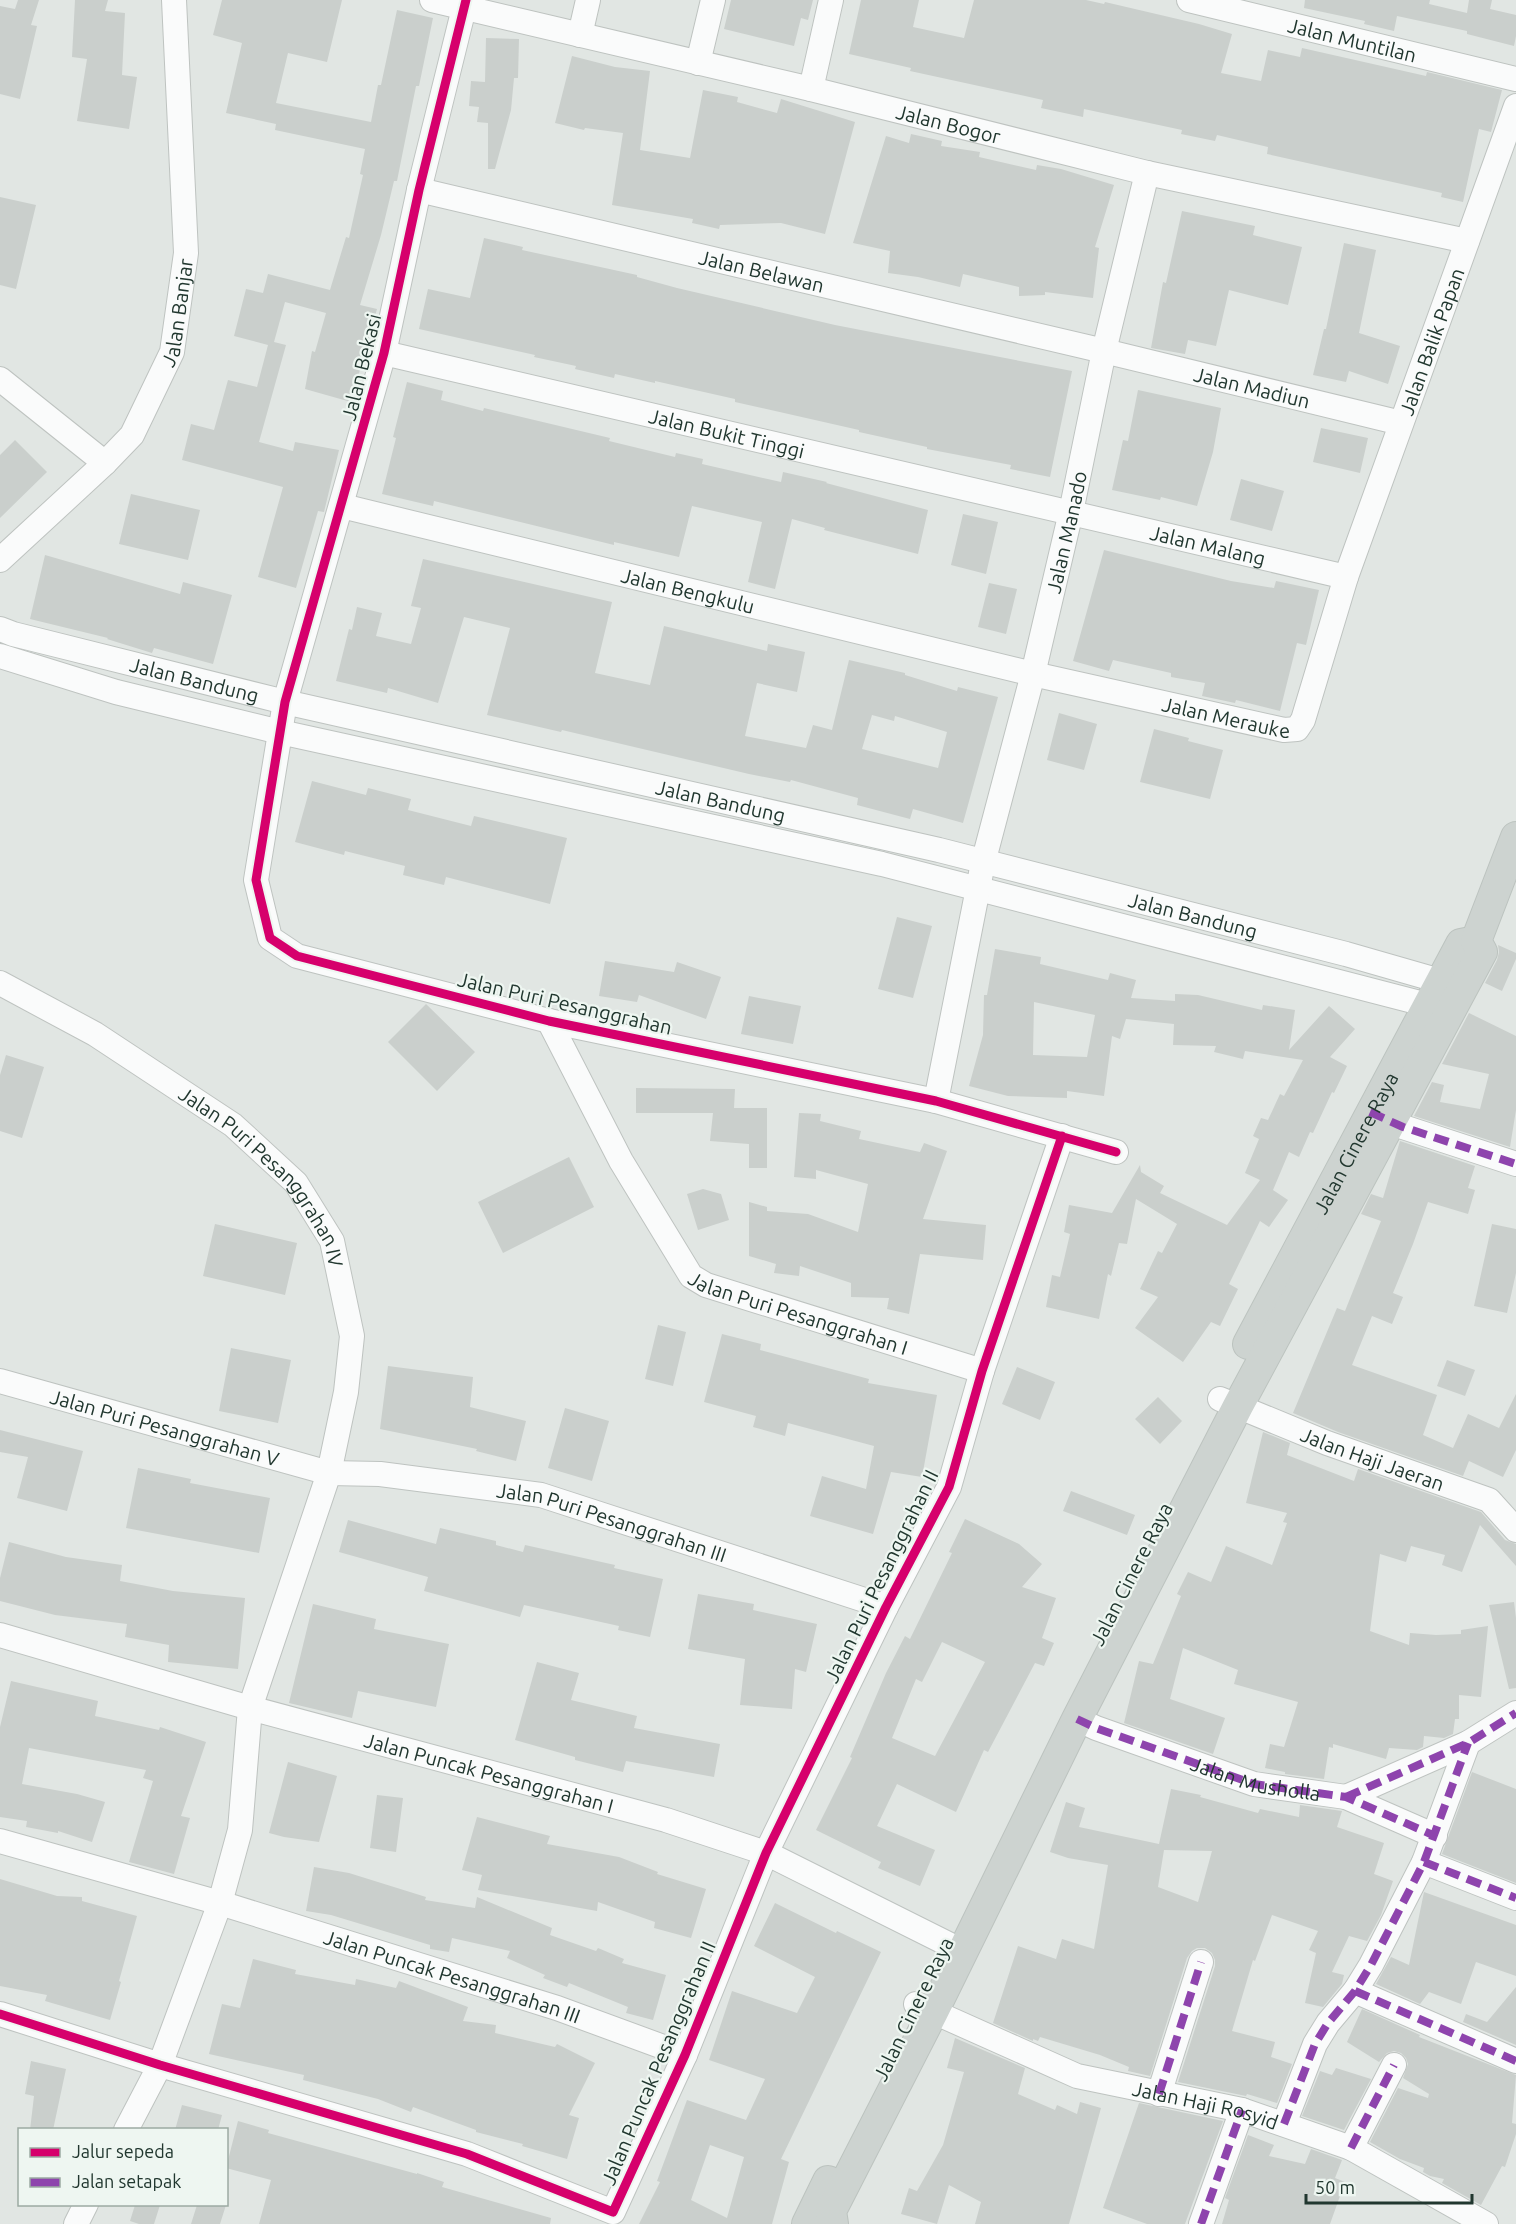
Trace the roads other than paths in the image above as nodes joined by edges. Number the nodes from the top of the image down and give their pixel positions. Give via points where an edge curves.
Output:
1 (174, 0) edge
2 (432, 0) edge
3 (588, 0) edge
4 (713, 0) edge
5 (831, 0) edge
6 (1189, 0) edge
7 (465, 4) edge
8 (580, 35) junction
9 (698, 63) junction
10 (1516, 80) edge
11 (811, 89) junction
12 (1516, 106) edge
13 (1147, 173) junction
14 (419, 190) junction
15 (1467, 241) junction
16 (1104, 351) junction
17 (384, 353) junction
18 (0, 379) edge
19 (1401, 423) junction
20 (105, 463) junction
21 (342, 506) junction
22 (1071, 512) junction
23 (0, 560) edge
24 (1346, 577) junction
25 (0, 629) edge
26 (0, 656) edge
27 (1034, 674) junction
28 (285, 702) junction
29 (280, 732) junction
30 (1516, 837) edge
31 (983, 863) junction
32 (978, 890) junction
33 (1476, 941) junction
34 (0, 983) edge
35 (1434, 993) junction
36 (549, 1021) junction
37 (936, 1101) junction
38 (1381, 1117) junction
39 (1062, 1136) junction
40 (1116, 1152) dead end
41 (1516, 1164) edge
42 (982, 1371) junction
43 (0, 1381) edge
44 (1229, 1402) junction
45 (329, 1473) junction
46 (1516, 1530) edge
47 (886, 1607) junction
48 (0, 1635) edge
49 (250, 1708) junction
50 (1515, 1715) edge
51 (1077, 1719) junction
52 (1468, 1743) junction
53 (1346, 1797) junction
54 (1435, 1836) junction
55 (0, 1841) edge
56 (766, 1853) junction
57 (1424, 1862) junction
58 (1516, 1898) edge
59 (220, 1903) junction
60 (953, 1948) junction
61 (1201, 1962) dead end
62 (1355, 1991) junction
63 (925, 2008) junction
64 (0, 2014) edge
65 (685, 2055) junction
66 (1516, 2061) edge
67 (160, 2065) junction
68 (1394, 2065) dead end
69 (1159, 2094) junction
70 (1242, 2110) junction
71 (1284, 2124) junction
72 (127, 2128) edge
73 (1351, 2148) junction
74 (86, 2206) edge
75 (76, 2224) edge
76 (807, 2224) edge
77 (833, 2224) edge
78 (1201, 2224) edge
79 (1486, 2224) edge

1 - 20 street, Jalan Banjar via 186,253 172,352 132,435
2 - 7 street, Jalan Bogor
3 - 8 street
4 - 9 street
5 - 11 street
6 - 10 street, Jalan Muntilan
7 - 8 street, Jalan Bogor
7 - 14 street, Jalan Bekasi
8 - 9 street, Jalan Bogor
9 - 11 street, Jalan Bogor
11 - 13 street, Jalan Bogor
12 - 15 street, Jalan Balik Papan
13 - 15 street, Jalan Bogor
13 - 16 street, Jalan Manado
14 - 16 street, Jalan Belawan
14 - 17 street, Jalan Bekasi
15 - 19 street, Jalan Balik Papan
16 - 19 street, Jalan Madiun
16 - 22 street, Jalan Manado
17 - 21 street, Jalan Bekasi
17 - 22 street, Jalan Bukit Tinggi
18 - 20 street
19 - 24 street, Jalan Balik Papan
20 - 23 street, Jalan Banjar
21 - 27 street, Jalan Bengkulu
21 - 28 street, Jalan Bekasi
22 - 24 street, Jalan Malang
22 - 27 street, Jalan Manado
24 - 27 street, Jalan Merauke via 1303,720 1291,731
25 - 28 street, Jalan Bandung
26 - 29 street, Jalan Bandung via 116,692
27 - 31 street, Jalan Manado
28 - 29 street, Jalan Bekasi
28 - 31 street, Jalan Bandung
29 - 32 street, Jalan Bandung via 882,864
29 - 36 street, Jalan Puri Pesanggrahan via 256,879 270,938 297,956
30 - 33 main road, Jalan Cinere Raya
31 - 32 street, Jalan Manado
31 - 35 street, Jalan Bandung via 1347,954
32 - 35 street, Jalan Bandung
32 - 37 street
33 - 35 main road, Jalan Cinere Raya via 1461,944
33 - 38 main road, Jalan Cinere Raya via 1482,952
34 - 45 street, Jalan Puri Pesanggrahan IV via 95,1034 233,1125 296,1183 332,1241 351,1336 346,1392
35 - 38 main road, Jalan Cinere Raya
36 - 37 street, Jalan Puri Pesanggrahan
36 - 42 street, Jalan Puri Pesanggrahan I via 621,1161 691,1276 706,1285
37 - 39 street, Jalan Puri Pesanggrahan
38 - 41 street
38 - 44 main road, Jalan Cinere Raya
39 - 40 street, Jalan Puri Pesanggrahan
39 - 42 street, Jalan Puri Pesanggrahan II
42 - 47 street, Jalan Puri Pesanggrahan II via 949,1487
43 - 45 street, Jalan Puri Pesanggrahan V
44 - 46 street, Jalan Haji Jaeran via 1327,1443 1489,1500
44 - 51 main road, Jalan Cinere Raya
44 - 60 main road, Jalan Cinere Raya
45 - 47 street, Jalan Puri Pesanggrahan III via 380,1474 541,1495
45 - 49 street, Jalan Puri Pesanggrahan IV
47 - 56 street, Jalan Puri Pesanggrahan II
48 - 49 street, Jalan Puncak Pesanggrahan I
49 - 56 street, Jalan Puncak Pesanggrahan I via 666,1820
49 - 59 street, Jalan Puri Pesanggrahan IV via 240,1830
50 - 52 street
51 - 53 street, Jalan Musholla via 1254,1784
51 - 60 main road, Jalan Cinere Raya
52 - 53 street
52 - 54 street
53 - 54 street, Jalan Musholla
54 - 57 street
55 - 59 street, Jalan Puncak Pesanggrahan III
56 - 60 street, Jalan Puncak Pesanggrahan I
56 - 65 street, Jalan Puncak Pesanggrahan II
57 - 58 street
57 - 62 street
59 - 65 street, Jalan Puncak Pesanggrahan III via 557,2008
59 - 67 street, Jalan Puri Pesanggrahan IV
60 - 63 main road, Jalan Cinere Raya
61 - 69 street
62 - 66 street
62 - 71 street via 1315,2044
63 - 69 street, Jalan Haji Rosyid via 1077,2076
63 - 76 main road, Jalan Cinere Raya
63 - 77 main road, Jalan Cinere Raya via 831,2211
64 - 67 street
65 - 67 street, Jalan Puncak Pesanggrahan II via 613,2212 467,2154
67 - 72 street, Jalan Puri Pesanggrahan IV
68 - 73 street
69 - 70 street, Jalan Haji Rosyid
70 - 71 street, Jalan Haji Rosyid
70 - 78 street
71 - 73 street, Jalan Haji Rosyid
73 - 79 street, Jalan Haji Rosyid
74 - 75 street

